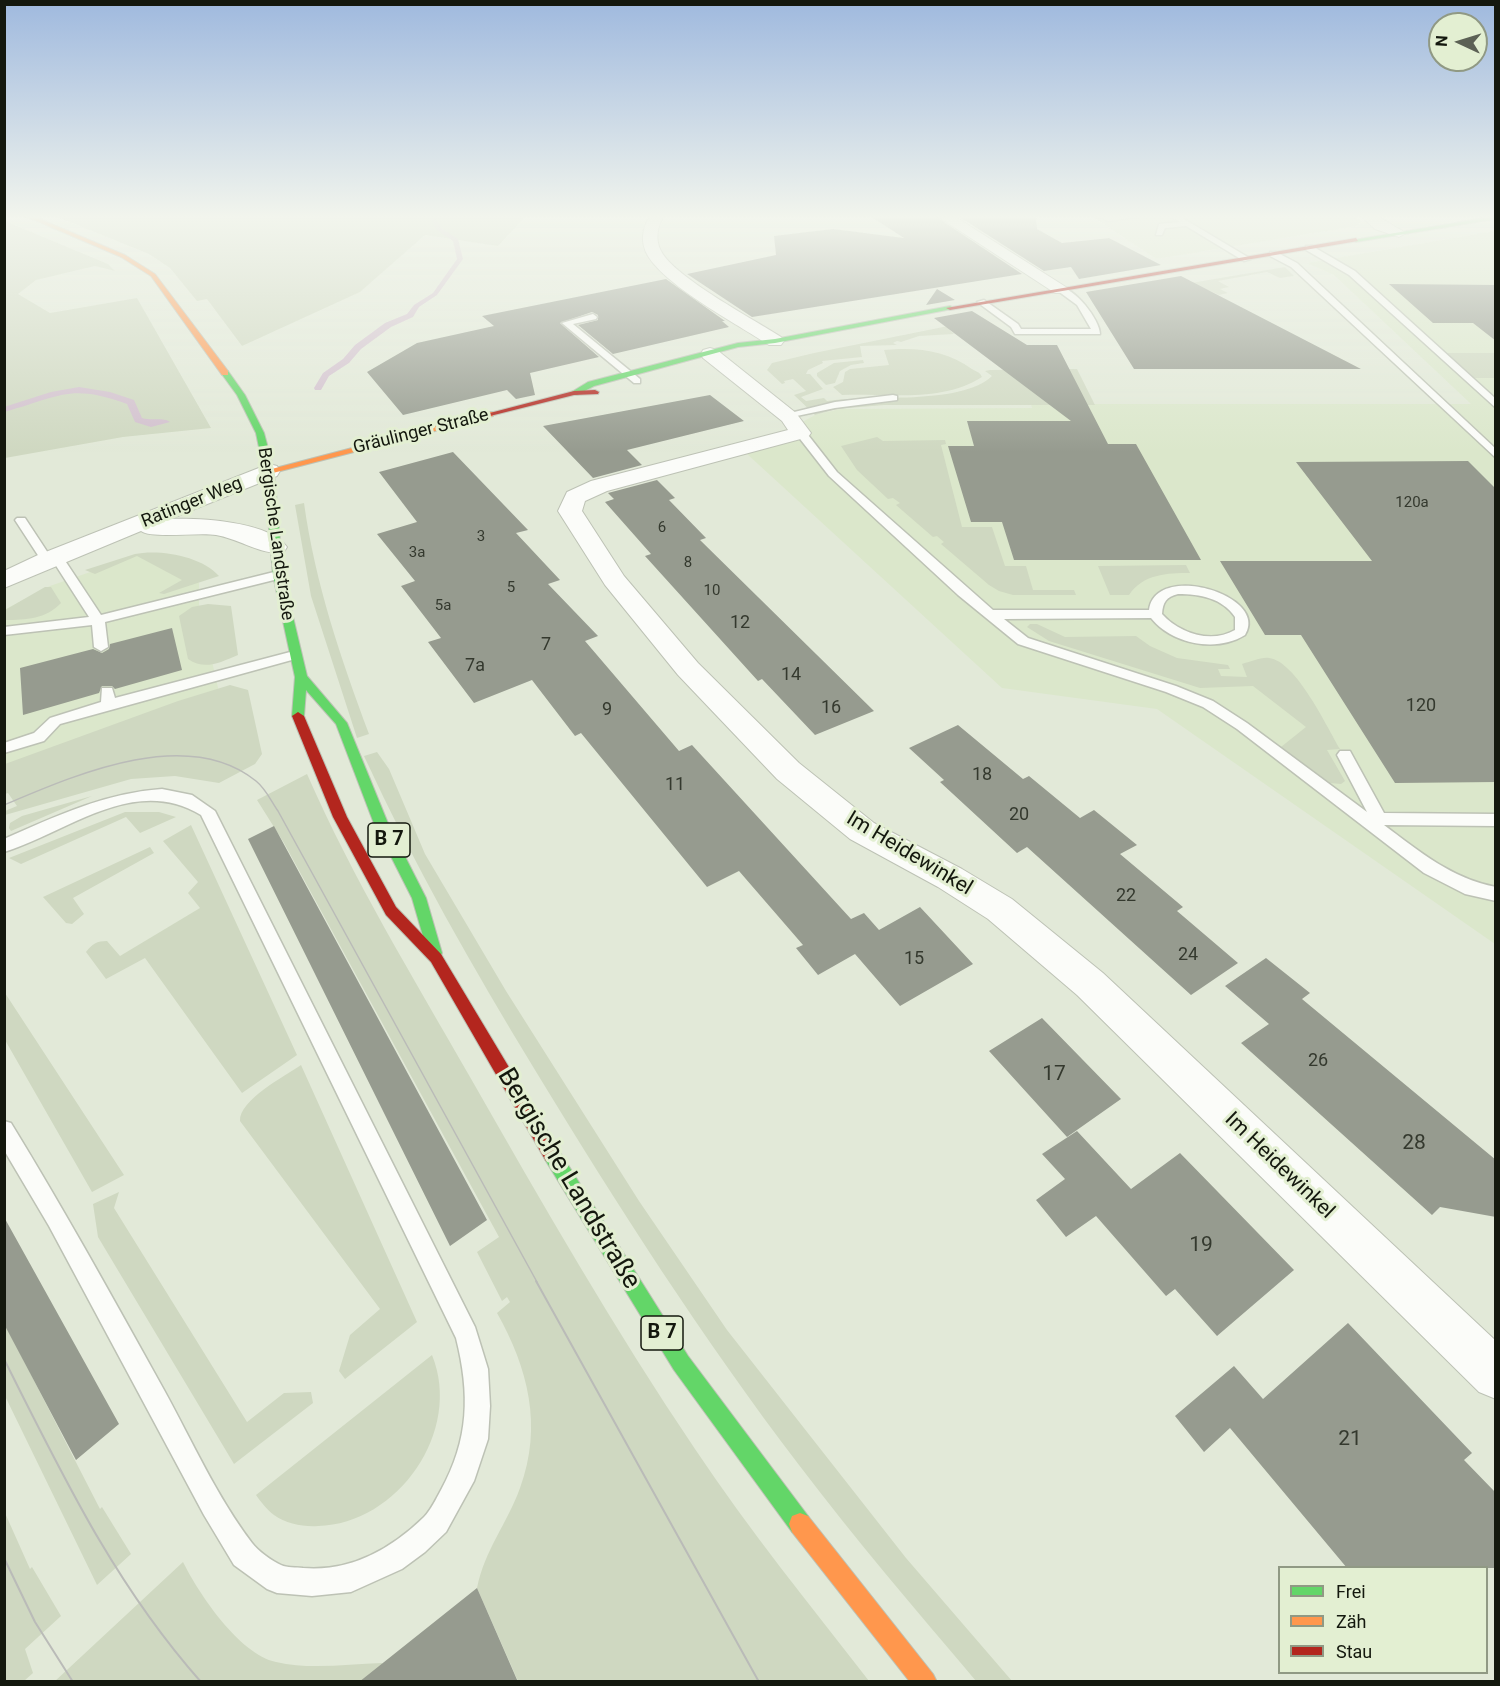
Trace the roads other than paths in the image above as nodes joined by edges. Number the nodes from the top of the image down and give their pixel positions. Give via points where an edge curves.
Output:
1 (168, 295) edge
2 (707, 295) edge
3 (1026, 295) edge
4 (1069, 295) edge
5 (1326, 295) edge
6 (1376, 295) edge
7 (981, 302) junction
8 (593, 317) dead end
9 (775, 341) junction
10 (715, 358) junction
11 (632, 378) junction
12 (893, 398) dead end
13 (1496, 405) edge
14 (794, 424) junction
15 (1496, 455) edge
16 (269, 471) junction
17 (21, 520) dead end
18 (114, 534) junction
19 (275, 547) junction
20 (51, 558) junction
21 (278, 575) junction
22 (4, 581) edge
23 (988, 613) junction
24 (1155, 614) junction
25 (98, 620) junction
26 (4, 631) edge
27 (101, 647) dead end
28 (294, 655) junction
29 (300, 676) junction
30 (4, 748) edge
31 (1345, 755) dead end
32 (1372, 819) junction
33 (1496, 820) edge
34 (4, 846) edge
35 (1496, 894) edge
36 (436, 958) junction
37 (4, 1130) edge
38 (1496, 1375) edge
39 (925, 1682) edge

1 - 16 main road, Bergische Landstraße / B 7 via 242,395 260,433
2 - 9 street
3 - 7 main road, Gräulinger Straße
4 - 7 lane via 1080,303 1097,332 1018,332
5 - 15 lane
6 - 13 lane
7 - 9 main road, Gräulinger Straße
8 - 11 lane via 566,323
9 - 10 main road, Gräulinger Straße via 761,350
10 - 11 main road, Gräulinger Straße
10 - 14 street
11 - 16 main road, Gräulinger Straße via 595,392 574,393
12 - 14 lane via 835,405
14 - 23 lane via 833,474
14 - 38 street, Im Heidewinkel via 598,486 575,497 570,511 614,580 688,669 788,771 862,831 1000,909 1090,984
16 - 18 street, Ratinger Weg
16 - 19 main road, Bergische Landstraße / B 7
17 - 20 lane
18 - 19 street, Ratinger Weg via 156,527 211,527 258,537
18 - 20 street, Ratinger Weg
19 - 21 main road, Bergische Landstraße / B 7
20 - 22 street, Ratinger Weg
20 - 25 lane
21 - 25 lane
21 - 28 main road, Bergische Landstraße / B 7
23 - 24 lane
23 - 32 lane via 1023,640 1208,704
24 - 24 lane via 1173,631 1204,640 1233,637 1244,622 1232,604 1207,592 1191,590 1177,590 1158,598
25 - 26 lane
25 - 27 lane
28 - 29 main road, Bergische Landstraße / B 7
28 - 30 lane via 107,698 55,722 39,737
29 - 36 main road, Bergische Landstraße / B 7 via 341,723 380,821 419,898
29 - 36 main road, Bergische Landstraße / B 7 via 298,720 340,817 391,911
31 - 32 lane
32 - 33 lane
32 - 35 lane via 1430,868 1471,889
34 - 37 lane via 102,804 126,798 177,796 196,801 207,811 467,1335 476,1369 475,1439 465,1472 437,1523 416,1544 351,1578 312,1582 277,1579 244,1555
36 - 39 main road, Bergische Landstraße / B 7 via 681,1363 807,1534

